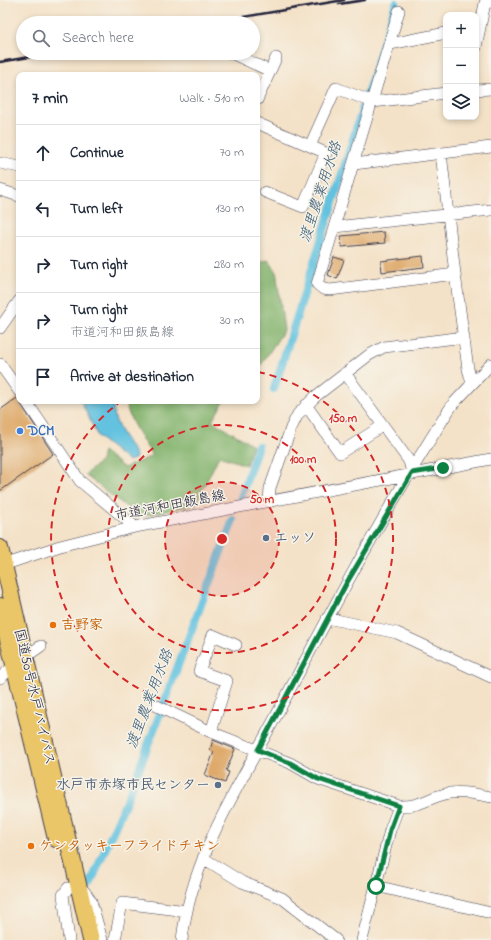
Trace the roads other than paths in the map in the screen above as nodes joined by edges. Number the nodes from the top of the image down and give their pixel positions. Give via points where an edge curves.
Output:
1 (491, 2) edge
2 (399, 11) dead end
3 (479, 24) edge
4 (443, 34) edge
5 (390, 44) junction
6 (276, 58) dead end
7 (246, 60) edge
8 (270, 71) junction
9 (491, 89) edge
10 (479, 90) edge
11 (260, 93) edge
12 (443, 93) edge
13 (373, 102) junction
14 (260, 124) edge
15 (310, 146) junction
16 (491, 147) edge
17 (441, 153) junction
18 (0, 163) edge
19 (354, 164) junction
20 (16, 166) edge
21 (0, 190) edge
22 (265, 192) dead end
23 (16, 194) edge
24 (491, 210) edge
25 (449, 215) junction
26 (335, 227) junction
27 (456, 274) junction
28 (16, 306) edge
29 (0, 328) edge
30 (464, 337) junction
31 (0, 364) edge
32 (491, 364) edge
33 (345, 373) junction
34 (472, 383) junction
35 (16, 387) edge
36 (28, 404) edge
37 (306, 405) junction
38 (382, 426) junction
39 (491, 459) edge
40 (412, 473) junction
41 (268, 502) junction
42 (135, 527) junction
43 (0, 548) edge
44 (2, 565) edge
45 (0, 606) edge
46 (327, 618) junction
47 (236, 645) dead end
48 (41, 646) dead end
49 (20, 661) junction
50 (491, 677) edge
51 (0, 678) edge
52 (160, 708) dead end
53 (211, 732) junction
54 (258, 750) junction
55 (491, 798) edge
56 (399, 806) junction
57 (203, 858) junction
58 (376, 886) junction
59 (74, 889) junction
60 (187, 911) junction
61 (491, 913) edge
62 (69, 940) edge
63 (80, 940) edge
64 (91, 940) edge
65 (102, 940) edge
66 (115, 940) edge
67 (182, 940) edge
68 (336, 940) edge
69 (362, 940) edge

1 - 3 street via 485,3
2 - 5 street
4 - 5 street
5 - 13 street
6 - 8 street
7 - 8 street
8 - 11 street
9 - 10 street
12 - 13 street
13 - 15 street via 336,88
13 - 19 street
14 - 15 street
15 - 22 street via 326,153 303,208
16 - 17 street
17 - 19 street
17 - 25 street
18 - 20 street
19 - 26 street
21 - 23 street
24 - 25 street
25 - 26 street
25 - 27 street
26 - 27 street via 317,284 322,289
27 - 30 street
28 - 29 street
30 - 33 street via 384,347
30 - 34 street
31 - 35 street
32 - 34 street
33 - 37 street
33 - 38 street
34 - 40 street via 453,404
36 - 42 street via 80,481
37 - 38 street via 340,453
37 - 41 street via 291,428 270,488
38 - 40 street via 410,461
39 - 40 street, 市道河和田飯島線
40 - 41 street, 市道河和田飯島線
40 - 46 street
41 - 42 street, 市道河和田飯島線
42 - 44 street, 市道河和田飯島線 via 60,546
43 - 44 highway, 国道50号水戸バイパス
44 - 49 highway, 国道50号水戸バイパス
45 - 49 highway, 国道50号水戸バイパス
46 - 50 street via 397,633
46 - 54 street
47 - 53 street via 213,635 199,671 227,681
48 - 49 street
49 - 51 street
49 - 59 highway, 国道50号水戸バイパス
52 - 53 street
53 - 54 street
54 - 56 street via 290,763 318,779
54 - 57 street
55 - 56 street via 450,793 416,806
56 - 58 street via 390,830
57 - 60 street
57 - 68 street via 242,882 282,898
58 - 61 street
58 - 69 street
59 - 62 street via 63,895
59 - 63 highway, 国道50号水戸バイパス
59 - 64 highway, 国道50号水戸バイパス
59 - 65 street via 84,891 91,901
60 - 66 street via 122,903
60 - 67 street

